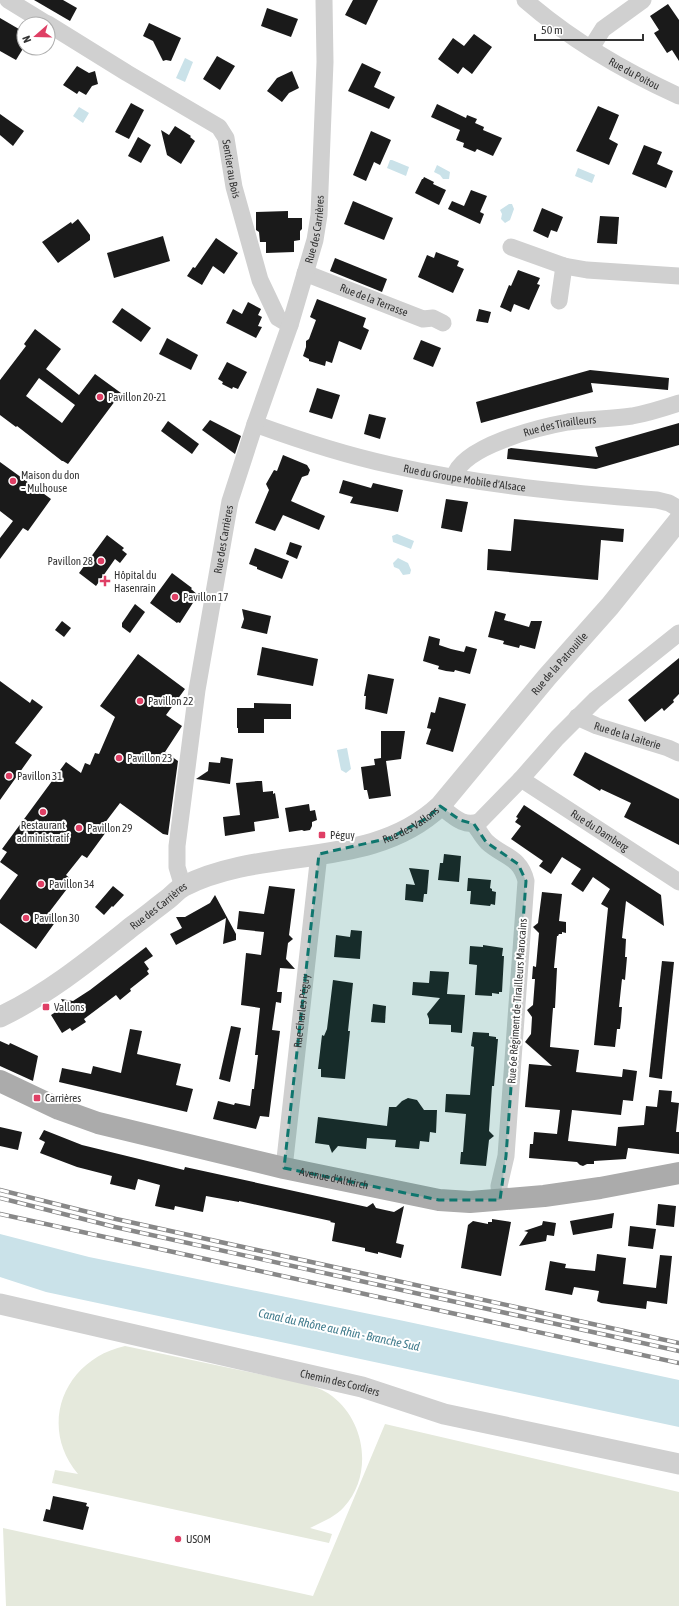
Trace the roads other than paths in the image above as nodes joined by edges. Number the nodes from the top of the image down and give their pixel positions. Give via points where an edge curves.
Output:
1 (8, 0) edge
2 (324, 0) edge
3 (525, 0) edge
4 (643, 0) edge
5 (35, 16) edge
6 (56, 29) edge
7 (591, 48) junction
8 (679, 96) edge
9 (511, 247) dead end
10 (564, 266) junction
11 (305, 273) junction
12 (679, 276) edge
13 (559, 301) dead end
14 (443, 323) dead end
15 (290, 326) junction
16 (679, 403) edge
17 (255, 424) junction
18 (454, 477) junction
19 (679, 509) edge
20 (679, 520) edge
21 (679, 633) edge
22 (578, 717) junction
23 (679, 753) edge
24 (521, 779) junction
25 (440, 806) junction
26 (474, 824) junction
27 (319, 854) junction
28 (679, 882) edge
29 (184, 887) junction
30 (0, 1017) edge
31 (0, 1081) edge
32 (284, 1168) junction
33 (679, 1173) edge
34 (500, 1200) junction
35 (0, 1304) edge
36 (679, 1464) edge

1 - 5 street, Sentier au Bois
2 - 11 street, Rue des Carrières via 326,62 319,215
3 - 7 street, Rue du Poitou
4 - 7 street via 603,28
6 - 15 street, Sentier au Bois via 220,127 226,138 234,187 260,280 278,318
7 - 8 street, Rue du Poitou via 646,81
9 - 10 street
10 - 12 street
10 - 13 street
11 - 14 street, Rue de la Terrasse via 423,319 433,318
11 - 15 street, Rue des Carrières
15 - 17 street, Rue des Carrières
16 - 18 street, Rue des Tirailleurs via 634,415 568,422 523,432 471,456 456,471
17 - 18 street, Rue du Groupe Mobile d'Alsace via 391,465
17 - 29 street, Rue des Carrières via 230,501 197,690 177,850 177,867
18 - 19 street, Rue du Groupe Mobile d'Alsace via 549,491 657,500
20 - 25 street, Rue de la Patrouille via 610,606 547,677
21 - 22 street via 595,700
22 - 23 street, Rue de la Laiterie via 597,726
22 - 24 street
24 - 26 street
24 - 28 street, Rue du Damberg
25 - 26 street, Rue des Vallons via 466,824
25 - 27 street, Rue des Vallons via 427,818 390,838
26 - 34 street, Rue 6e Régiment de Tirailleurs Marocains via 486,842 518,864 524,871 526,881 506,1156 499,1186
27 - 29 street, Rue des Vallons via 244,867
27 - 32 street, Rue Charles Péguy
29 - 30 street, Rue des Carrières via 66,978 40,996
31 - 32 main road, Avenue d'Altkirch via 98,1123
32 - 34 main road, Avenue d'Altkirch via 439,1200
33 - 34 main road, Avenue d'Altkirch via 600,1188
35 - 36 street, Chemin des Cordiers via 362,1387 444,1414

